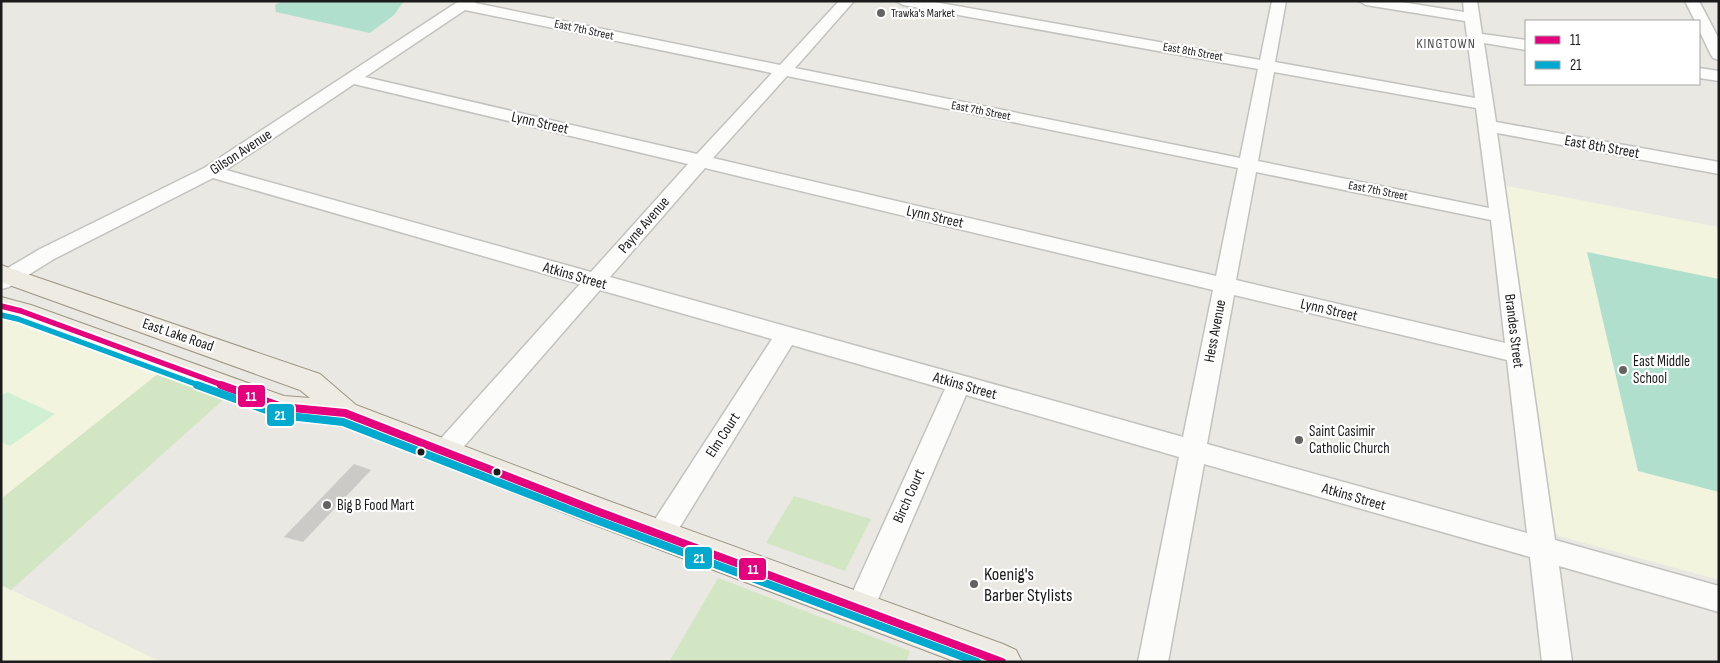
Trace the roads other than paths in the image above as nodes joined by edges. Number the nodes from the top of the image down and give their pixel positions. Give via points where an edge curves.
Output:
1 (847, 1) edge
2 (903, 1) edge
3 (1279, 1) edge
4 (1366, 1) edge
5 (1692, 1) edge
6 (466, 3) edge
7 (1472, 19) edge
8 (1525, 45) edge
9 (1719, 55) edge
10 (1266, 65) junction
11 (783, 70) junction
12 (1700, 73) edge
13 (1719, 76) edge
14 (352, 79) junction
15 (1484, 115) junction
16 (701, 162) junction
17 (1247, 165) junction
18 (1719, 168) edge
19 (211, 172) junction
20 (1500, 216) junction
21 (4, 277) edge
22 (595, 282) junction
23 (1224, 285) junction
24 (1, 306) edge
25 (787, 335) junction
26 (1517, 354) junction
27 (959, 384) junction
28 (346, 414) junction
29 (1192, 451) junction
30 (444, 452) junction
31 (660, 535) junction
32 (1542, 549) junction
33 (1719, 599) edge
34 (860, 608) junction
35 (1003, 662) edge
36 (1153, 662) edge
37 (1557, 662) edge

1 - 11 street, Payne Avenue
2 - 10 street, East 8th Street
3 - 10 street, Hess Avenue
4 - 7 street
5 - 9 street
6 - 11 street, East 7th Street
6 - 14 street, Gilson Avenue
7 - 8 street
7 - 15 street, Brandes Street
10 - 15 street, East 8th Street
10 - 17 street, Hess Avenue
11 - 16 street, Payne Avenue
11 - 17 street, East 7th Street
12 - 13 street
14 - 16 street, Lynn Street
14 - 19 street, Gilson Avenue
15 - 18 street, East 8th Street
15 - 20 street, Brandes Street
16 - 22 street, Payne Avenue
16 - 23 street, Lynn Street
17 - 20 street, East 7th Street
17 - 23 street, Hess Avenue
19 - 21 street, Gilson Avenue
19 - 22 street, Atkins Street
20 - 26 street, Brandes Street
21 - 28 main road, East Lake Road via 310,382
22 - 25 street, Atkins Street
22 - 30 street, Payne Avenue
23 - 26 street, Lynn Street
23 - 29 street, Hess Avenue
24 - 28 main road, East Lake Road via 282,406
25 - 27 street, Atkins Street
25 - 31 street, Elm Court
26 - 32 street, Brandes Street
27 - 29 street, Atkins Street
27 - 34 street, Birch Court
28 - 30 main road, East Lake Road
29 - 32 street, Atkins Street
29 - 36 street, Hess Avenue
30 - 31 main road, East Lake Road
31 - 34 main road, East Lake Road
32 - 33 street, Atkins Street
32 - 37 street, Brandes Street
34 - 35 main road, East Lake Road

